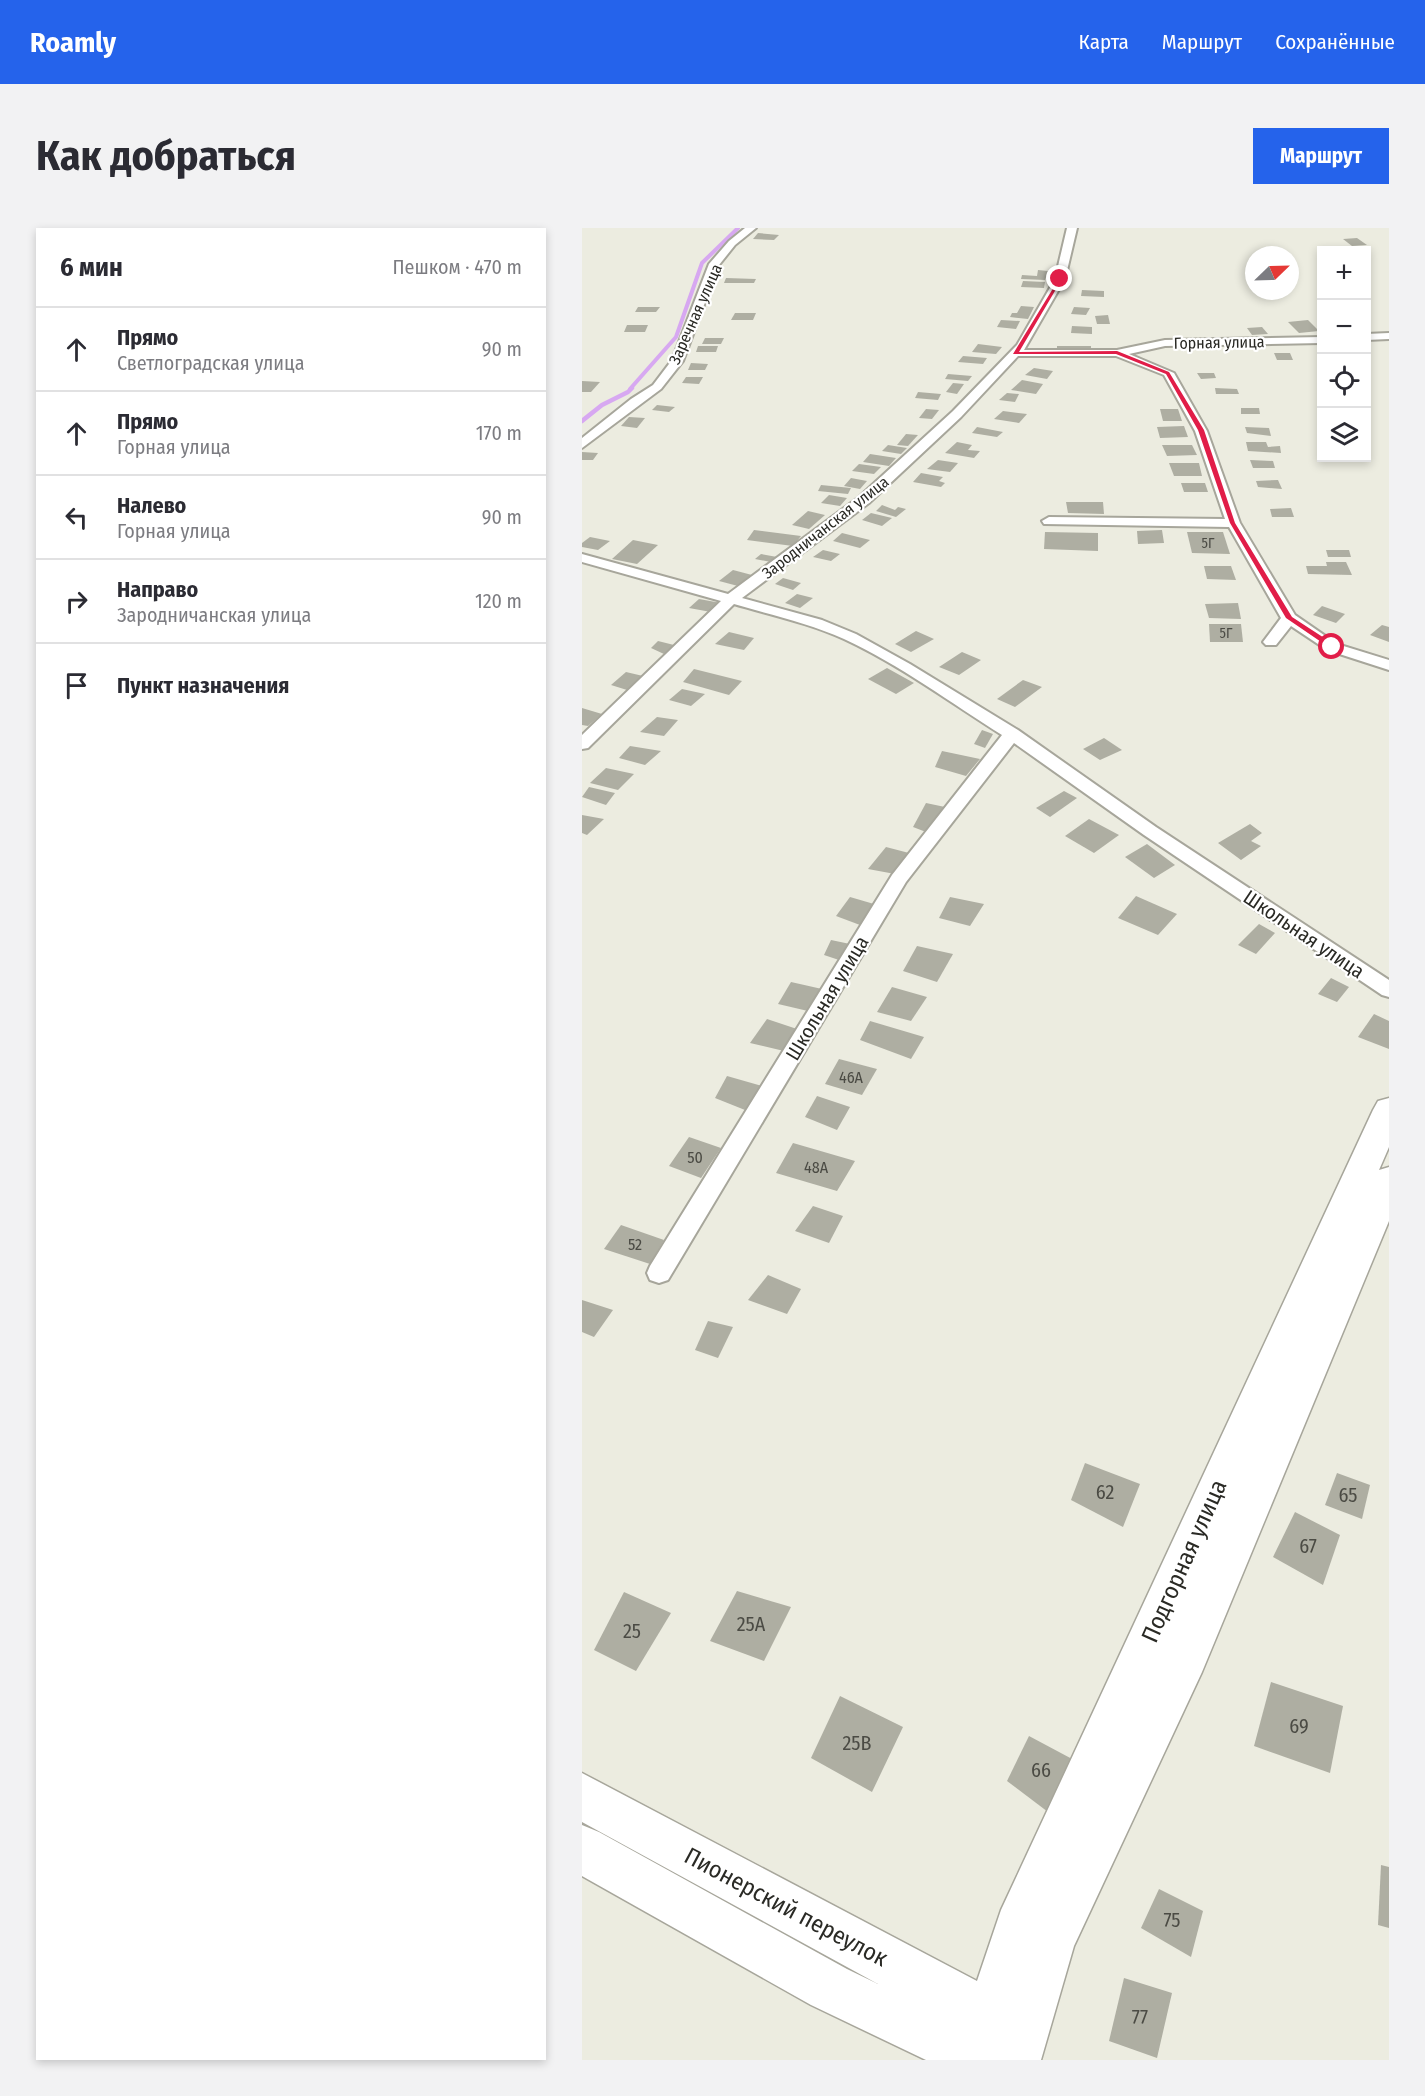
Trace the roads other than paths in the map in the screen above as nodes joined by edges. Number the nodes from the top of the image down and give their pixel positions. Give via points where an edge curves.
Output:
1 (752, 228) edge
2 (1072, 228) edge
3 (1389, 336) edge
4 (1371, 337) edge
5 (1317, 340) edge
6 (1015, 353) junction
7 (1117, 353) junction
8 (582, 444) edge
9 (1049, 521) dead end
10 (1235, 528) junction
11 (582, 558) edge
12 (732, 598) junction
13 (1289, 618) junction
14 (1271, 642) dead end
15 (1389, 665) edge
16 (1012, 734) junction
17 (582, 744) edge
18 (1389, 990) edge
19 (1389, 1110) edge
20 (1389, 1180) edge
21 (658, 1273) dead end
22 (582, 1796) edge
23 (582, 1849) edge
24 (987, 2038) edge
25 (1015, 2060) edge

1 - 8 street, Заречная улица via 714,264 677,361 657,387
2 - 6 street, Зародничанская улица via 1060,279
3 - 4 street
5 - 7 street, Горная улица via 1165,343
6 - 7 street, Горная улица
6 - 12 street, Зародничанская улица via 957,414 864,500
7 - 10 street, Горная улица via 1168,373 1201,430
9 - 10 street
10 - 13 street, Горная улица
11 - 12 street, Школьная улица
12 - 16 street, Школьная улица via 851,637
12 - 17 street, Зародничанская улица
13 - 14 street
13 - 15 street via 1332,647
16 - 18 street, Школьная улица
16 - 21 street, Школьная улица via 899,879
19 - 24 street, Подгорная улица via 1019,1928
20 - 25 street, Подгорная улица via 1186,1656 1050,1941
22 - 24 street, Пионерский переулок
23 - 24 street via 829,1987

